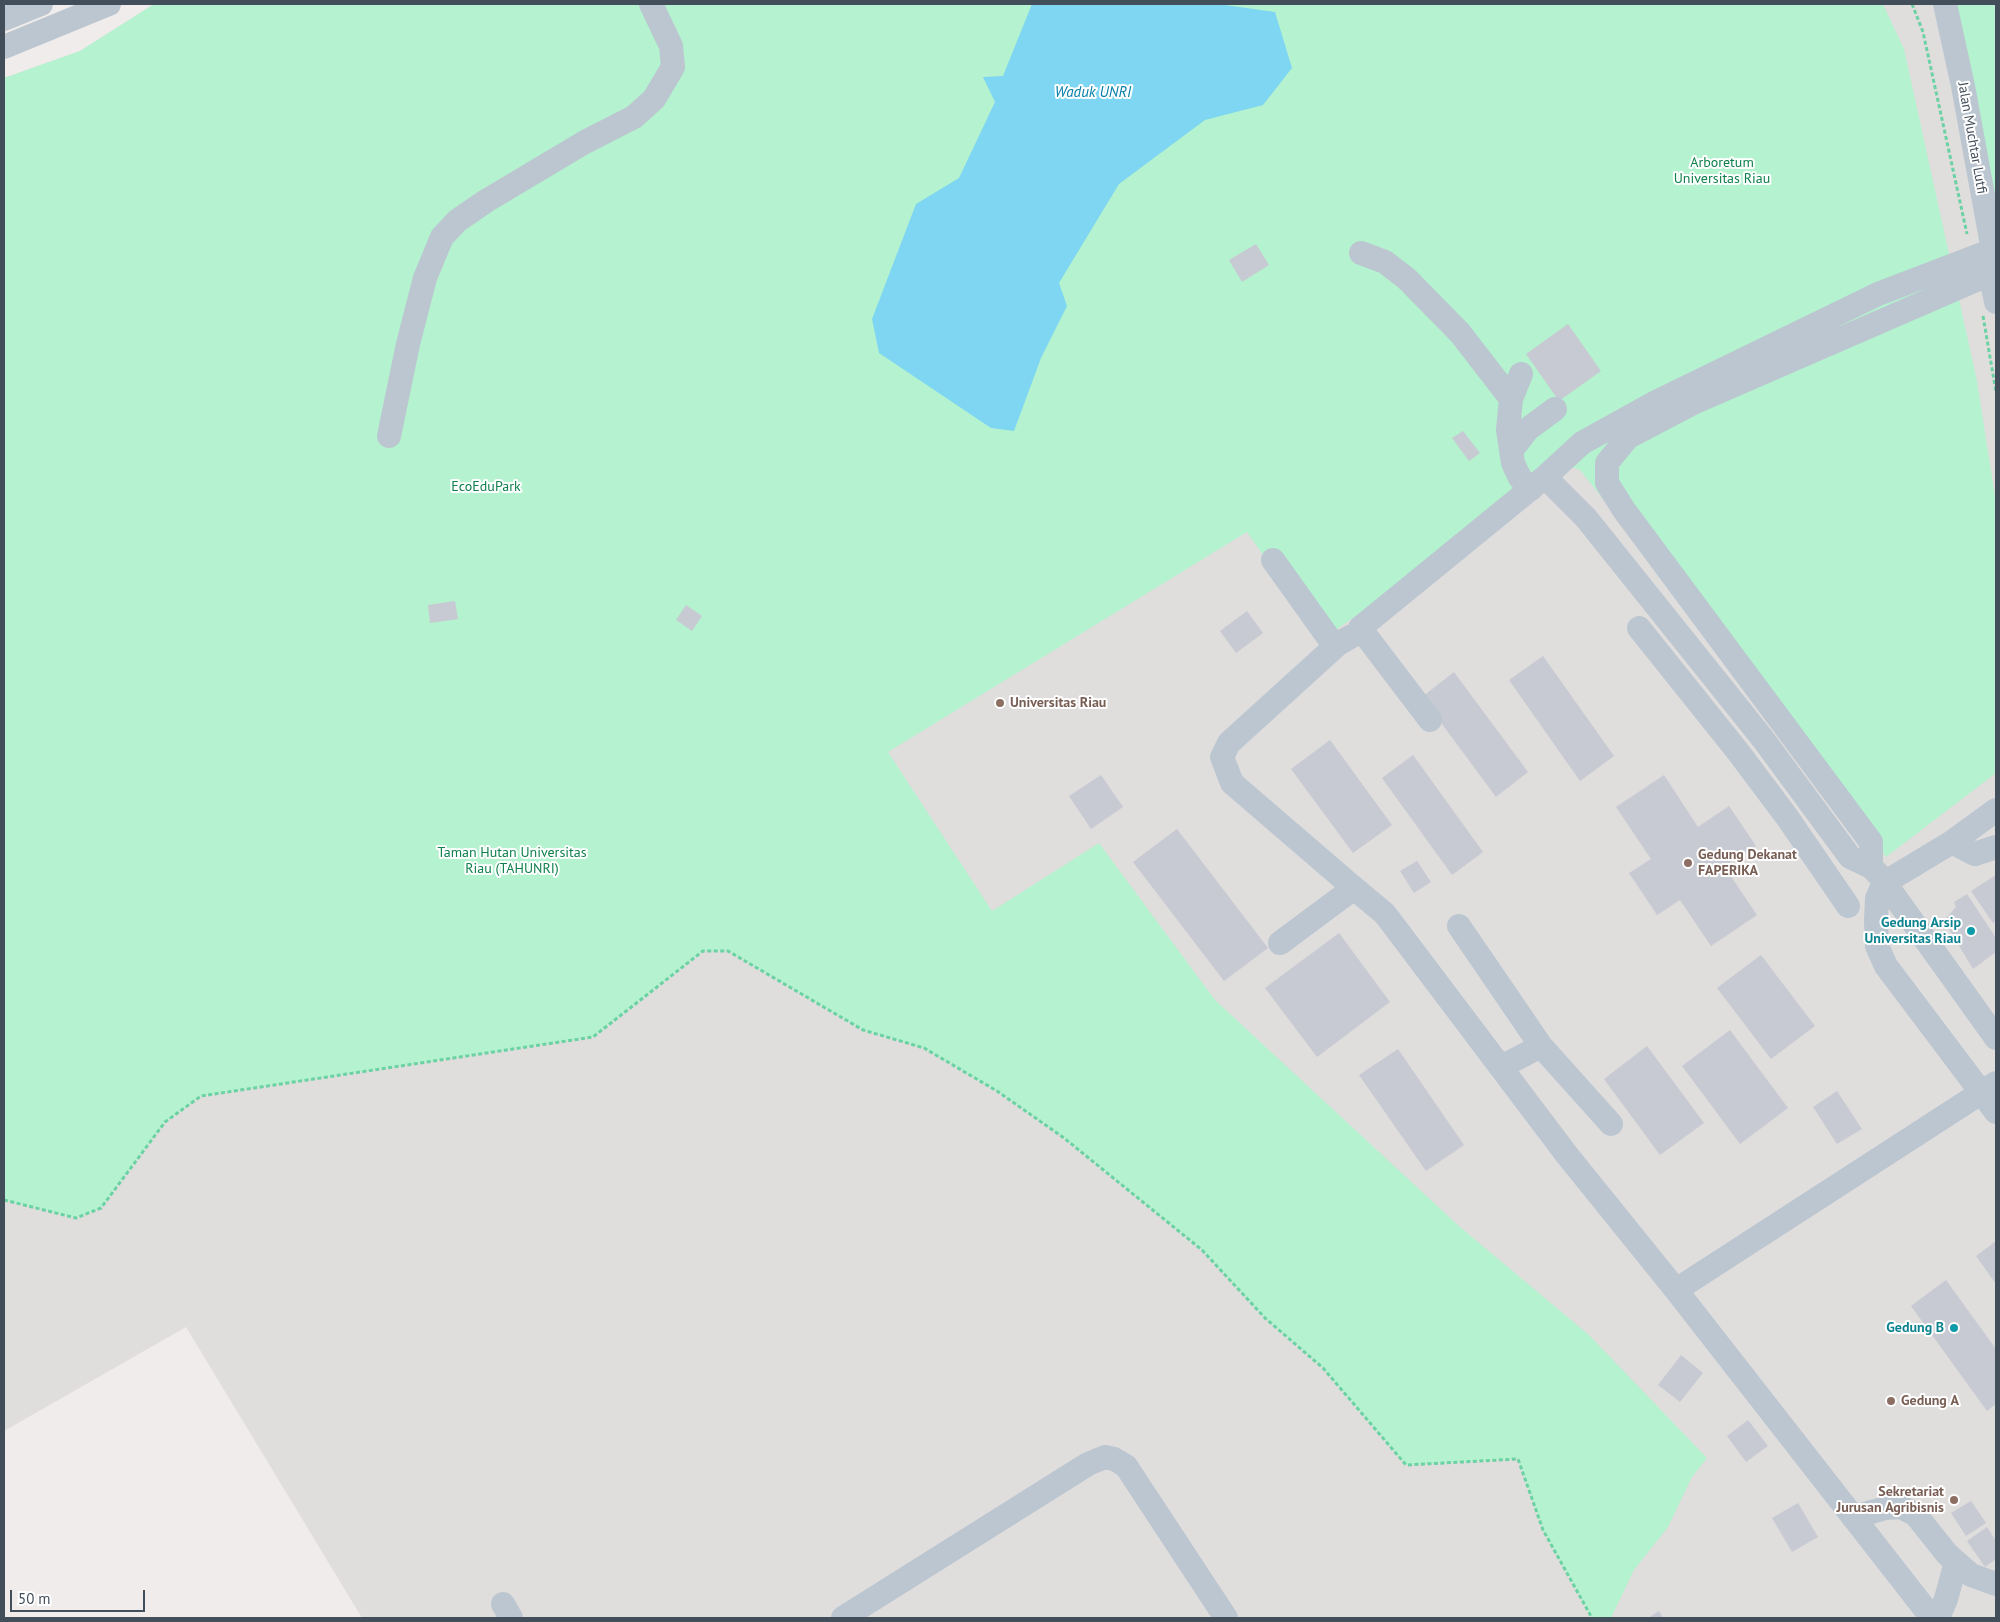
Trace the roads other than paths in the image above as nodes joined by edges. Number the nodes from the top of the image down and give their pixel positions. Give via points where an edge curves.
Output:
1 (42, 4) edge
2 (109, 4) edge
3 (651, 4) edge
4 (1945, 4) edge
5 (4, 19) edge
6 (4, 46) edge
7 (1361, 253) dead end
8 (1983, 267) junction
9 (1996, 302) edge
10 (1522, 374) dead end
11 (1511, 399) junction
12 (1555, 409) dead end
13 (389, 436) dead end
14 (1511, 451) junction
15 (1538, 483) junction
16 (1273, 560) dead end
17 (1360, 628) junction
18 (1639, 628) dead end
19 (1338, 644) junction
20 (1430, 720) dead end
21 (1764, 739) junction
22 (1739, 753) junction
23 (1809, 802) junction
24 (1996, 810) edge
25 (1787, 817) junction
26 (1952, 842) junction
27 (1996, 847) edge
28 (1878, 875) junction
29 (1354, 888) junction
30 (1848, 906) dead end
31 (1458, 926) dead end
32 (1280, 943) dead end
33 (1996, 1038) edge
34 (1541, 1046) junction
35 (1501, 1067) junction
36 (1989, 1088) edge
37 (1996, 1112) edge
38 (1611, 1124) dead end
39 (1676, 1290) junction
40 (1853, 1517) junction
41 (1956, 1562) junction
42 (1996, 1584) edge
43 (843, 1618) edge
44 (1226, 1618) edge
45 (1932, 1618) edge
46 (1938, 1618) edge

1 - 5 street
2 - 6 street
3 - 13 street via 671,46 673,67 654,99 634,117 486,201 457,221 442,237 425,278
4 - 8 street, Jalan Muchtar Lutfi via 1963,86
7 - 11 street via 1385,262 1406,279 1460,333
8 - 9 street, Jalan Muchtar Lutfi
8 - 15 street via 1878,294 1656,402 1582,443
8 - 28 street via 1693,403 1628,437 1608,463 1607,483 1624,510 1871,842
10 - 11 street
11 - 14 street via 1508,430
12 - 14 street via 1528,429
14 - 15 street via 1520,478
15 - 17 street
15 - 21 street via 1586,518
16 - 19 street via 1322,630
17 - 19 street
17 - 20 street
18 - 22 street
19 - 29 street via 1229,743 1222,757 1232,783
21 - 22 street
21 - 23 street
22 - 25 street
23 - 25 street
23 - 28 street via 1850,858
24 - 26 street
25 - 30 street
26 - 27 street via 1975,854
26 - 28 street
28 - 33 street
28 - 36 street via 1877,946 1886,966
29 - 32 street
29 - 35 street via 1385,914
31 - 34 street
34 - 35 street
34 - 38 street
35 - 39 street
36 - 37 street
36 - 39 street
39 - 40 street
40 - 41 street via 1901,1507 1916,1515
40 - 45 street
41 - 42 street via 1971,1575
41 - 46 street
43 - 44 street via 1088,1464 1105,1457 1126,1466

